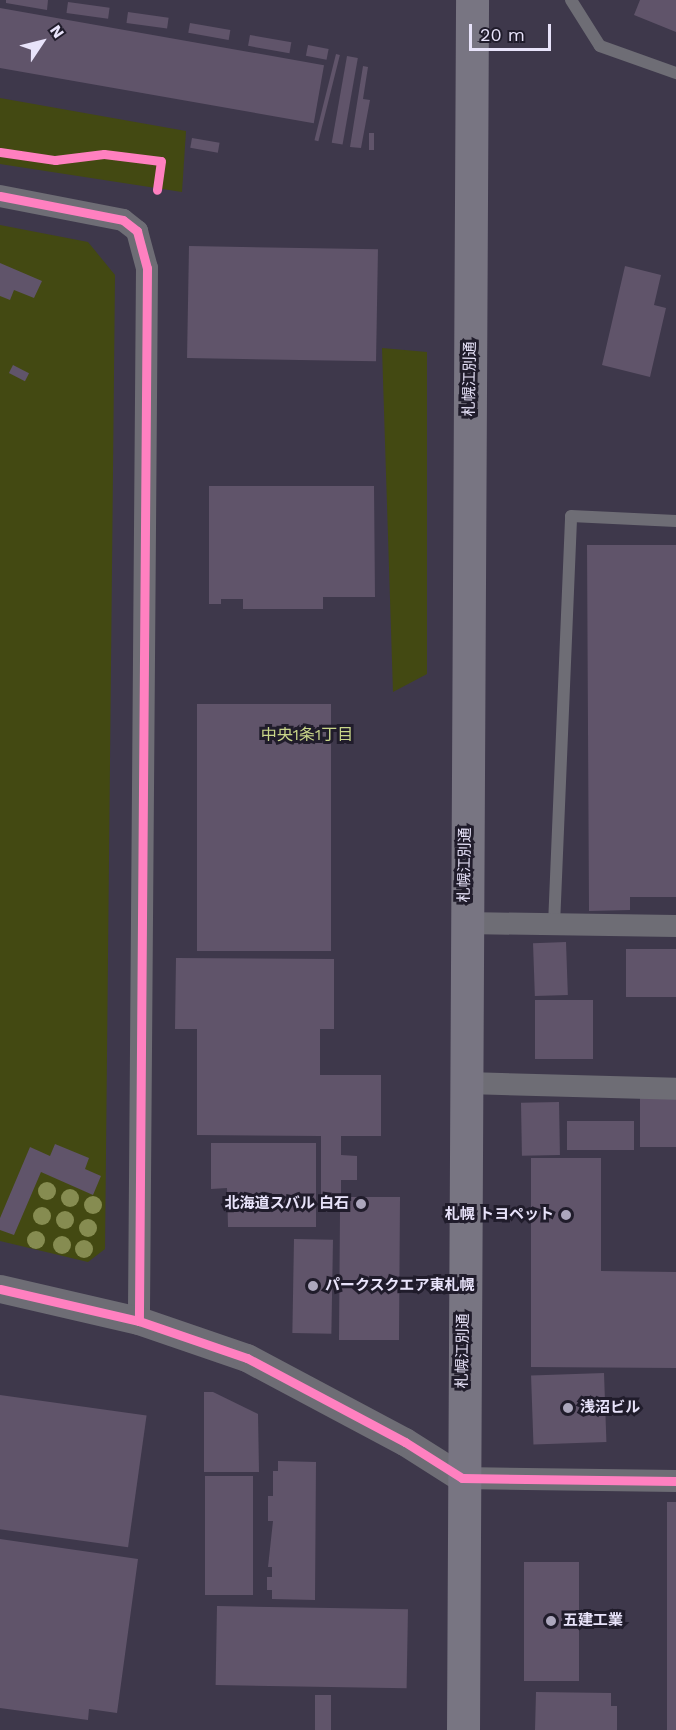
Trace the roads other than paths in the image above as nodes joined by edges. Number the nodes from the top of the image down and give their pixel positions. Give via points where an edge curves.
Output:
1 (472, 0) edge
2 (571, 0) edge
3 (676, 73) edge
4 (0, 196) edge
5 (676, 521) edge
6 (465, 924) junction
7 (554, 925) junction
8 (676, 926) edge
9 (467, 1083) junction
10 (676, 1089) edge
11 (0, 1289) edge
12 (139, 1321) junction
13 (462, 1478) junction
14 (676, 1481) edge
15 (463, 1730) edge

1 - 6 highway, 札幌江別通
2 - 3 lane via 600,46
4 - 12 street via 123,220 137,231 147,268
5 - 7 lane via 571,516
6 - 7 street
6 - 9 highway, 札幌江別通
7 - 8 street
9 - 10 street
9 - 13 highway, 札幌江別通
11 - 12 street
12 - 13 street via 247,1358 405,1442
13 - 14 street
13 - 15 highway, 札幌江別通

